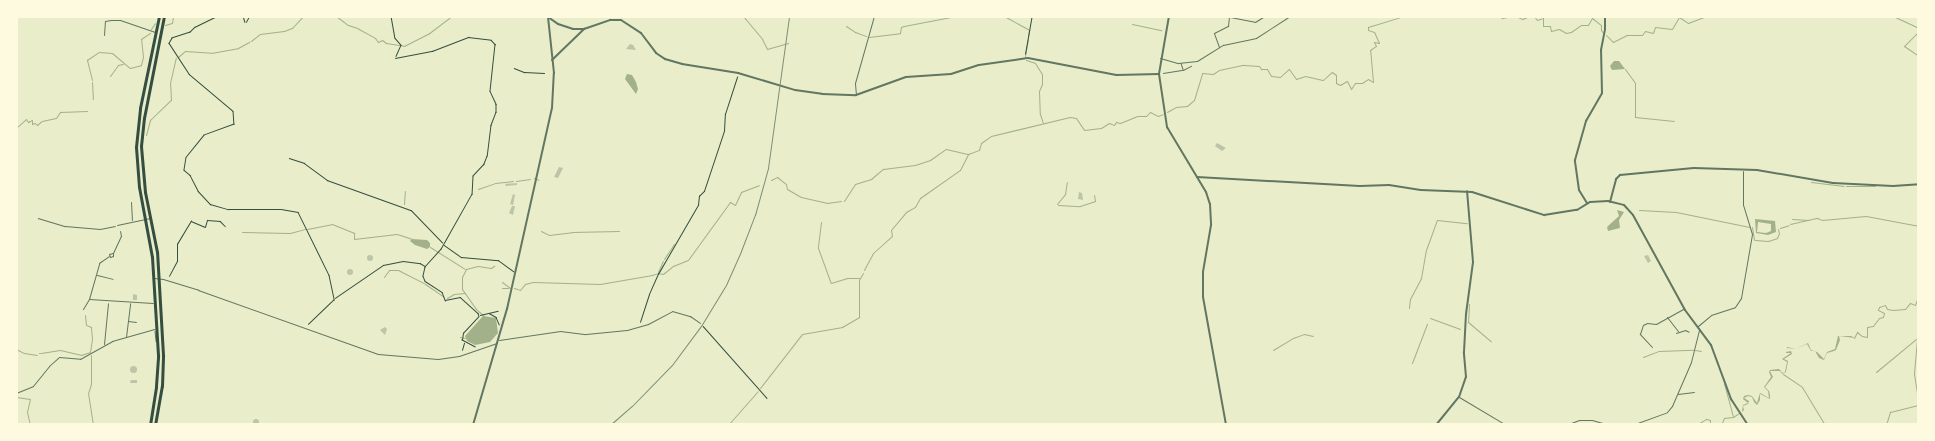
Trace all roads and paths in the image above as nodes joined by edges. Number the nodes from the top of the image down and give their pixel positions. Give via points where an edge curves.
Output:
1 (159, 16) edge
2 (164, 16) edge
3 (218, 16) edge
4 (243, 16) edge
5 (249, 16) edge
6 (392, 16) edge
7 (548, 16) edge
8 (874, 16) edge
9 (1032, 16) edge
10 (1170, 16) edge
11 (1290, 16) edge
12 (1605, 16) edge
13 (1229, 17) edge
14 (1264, 17) edge
15 (584, 29) junction
16 (156, 32) junction
17 (104, 35) dead end
18 (1219, 47) junction
19 (1024, 58) junction
20 (1160, 58) junction
21 (552, 60) junction
22 (1181, 64) junction
23 (1191, 66) dead end
24 (514, 68) dead end
25 (1183, 70) junction
26 (544, 72) dead end
27 (738, 73) junction
28 (1163, 73) dead end
29 (1159, 74) junction
30 (856, 95) junction
31 (289, 158) dead end
32 (1743, 169) junction
33 (1198, 177) junction
34 (1919, 184) edge
35 (1467, 191) junction
36 (131, 202) dead end
37 (1610, 202) junction
38 (1587, 203) junction
39 (38, 218) dead end
40 (145, 218) junction
41 (150, 218) junction
42 (132, 221) junction
43 (117, 225) joint
44 (225, 226) dead end
45 (120, 231) dead end
46 (443, 244) junction
47 (426, 267) junction
48 (516, 273) junction
49 (96, 274) junction
50 (154, 278) junction
51 (159, 278) junction
52 (113, 279) dead end
53 (167, 280) junction
54 (89, 299) junction
55 (334, 300) junction
56 (108, 302) junction
57 (130, 303) junction
58 (155, 304) junction
59 (83, 309) dead end
60 (1684, 309) junction
61 (498, 311) dead end
62 (489, 313) junction
63 (480, 316) junction
64 (1667, 316) junction
65 (128, 321) junction
66 (136, 322) dead end
67 (700, 323) dead end
68 (703, 326) dead end
69 (499, 327) dead end
70 (157, 328) junction
71 (304, 328) junction
72 (638, 328) junction
73 (1699, 328) junction
74 (1688, 332) dead end
75 (500, 335) junction
76 (126, 338) junction
77 (503, 338) junction
78 (162, 341) junction
79 (158, 342) junction
80 (464, 342) junction
81 (498, 342) junction
82 (104, 345) junction
83 (1652, 347) dead end
84 (477, 348) dead end
85 (462, 350) dead end
86 (1694, 392) dead end
87 (16, 393) edge
88 (1678, 394) junction
89 (1459, 397) junction
90 (767, 398) dead end
91 (150, 425) edge
92 (155, 425) edge
93 (474, 425) edge
94 (1226, 425) edge
95 (1436, 425) edge
96 (1506, 425) edge
97 (1566, 425) edge
98 (1610, 425) edge
99 (1632, 425) edge
100 (1748, 425) edge

1 - 16 highway
2 - 41 highway via 142,132 142,175
3 - 55 path via 168,43 189,74 233,109 234,124 204,135 184,161 184,170 210,204 228,209 298,212 329,275
4 - 5 path via 246,22
6 - 46 path via 401,46 395,58 432,50 468,37 491,40 496,44 490,91 496,112 487,156 473,176 474,189
7 - 15 street via 567,28
7 - 21 street
8 - 30 street via 856,83
9 - 19 path
10 - 20 street
11 - 18 street via 1256,38
12 - 38 street via 1606,29 1601,50 1602,93 1586,120 1575,160 1578,186
13 - 14 street via 1255,22
13 - 18 street via 1228,26 1214,33
15 - 21 street
15 - 27 street via 606,21 621,20 641,34 664,59
16 - 17 street via 111,20 105,21
16 - 40 highway via 140,108 136,147
18 - 22 street via 1197,61
19 - 29 street via 1116,75
19 - 30 street via 950,74 906,77
20 - 22 street
20 - 29 street
21 - 48 street via 552,108
22 - 25 lane
23 - 25 lane
24 - 26 path via 524,72
25 - 28 lane
27 - 30 street via 807,92
27 - 72 path via 725,114 724,131 704,191 658,273
29 - 33 street via 1167,127
31 - 46 path via 304,163 327,180 411,210
32 - 34 street via 1824,183
32 - 37 street via 1694,168 1622,174 1616,179
32 - 73 street via 1743,205 1752,234 1742,294 1737,305 1711,315
33 - 35 street
33 - 94 street via 1210,204 1211,225 1203,296
35 - 38 street via 1544,215 1577,210
35 - 89 street via 1473,262 1466,314 1466,374
36 - 42 street
37 - 38 street
37 - 60 street via 1629,209
39 - 43 lane via 81,227
40 - 41 street
40 - 42 street
40 - 50 highway
41 - 51 highway
42 - 43 street
44 - 53 path via 220,222 206,220 205,226 191,221 177,244 177,261
45 - 49 street via 113,253 101,260
46 - 47 path
46 - 48 path via 461,257 498,260
47 - 55 path via 420,263 383,265
47 - 63 path via 425,281 448,301 460,297
48 - 75 street
49 - 52 street
49 - 54 street
50 - 51 street
50 - 58 highway
51 - 53 street
51 - 78 highway
53 - 71 street
54 - 56 street
54 - 59 street
55 - 71 path
56 - 57 street
56 - 82 street
57 - 58 street
57 - 65 street
58 - 70 highway
60 - 64 street
60 - 73 street
61 - 62 path
62 - 63 path
62 - 69 path via 498,319
63 - 80 path via 467,326 462,337
64 - 74 street via 1677,332 1687,329
64 - 83 street via 1656,324 1645,323 1640,331
65 - 66 street
65 - 76 street
67 - 72 street via 672,311
68 - 90 path
70 - 76 street
70 - 79 highway
71 - 81 street via 378,354 420,359 459,356
72 - 77 street via 589,334 560,331
73 - 88 street via 1691,362
73 - 100 street via 1711,345 1731,399
75 - 77 street
75 - 81 street
76 - 82 street
77 - 81 street
78 - 79 street
78 - 92 highway via 162,377
79 - 91 highway
80 - 84 path
80 - 85 path
81 - 93 street
82 - 87 street via 80,358 59,357 33,386
86 - 88 street
88 - 99 street via 1666,412
89 - 95 street
89 - 96 street
97 - 98 street via 1579,420

